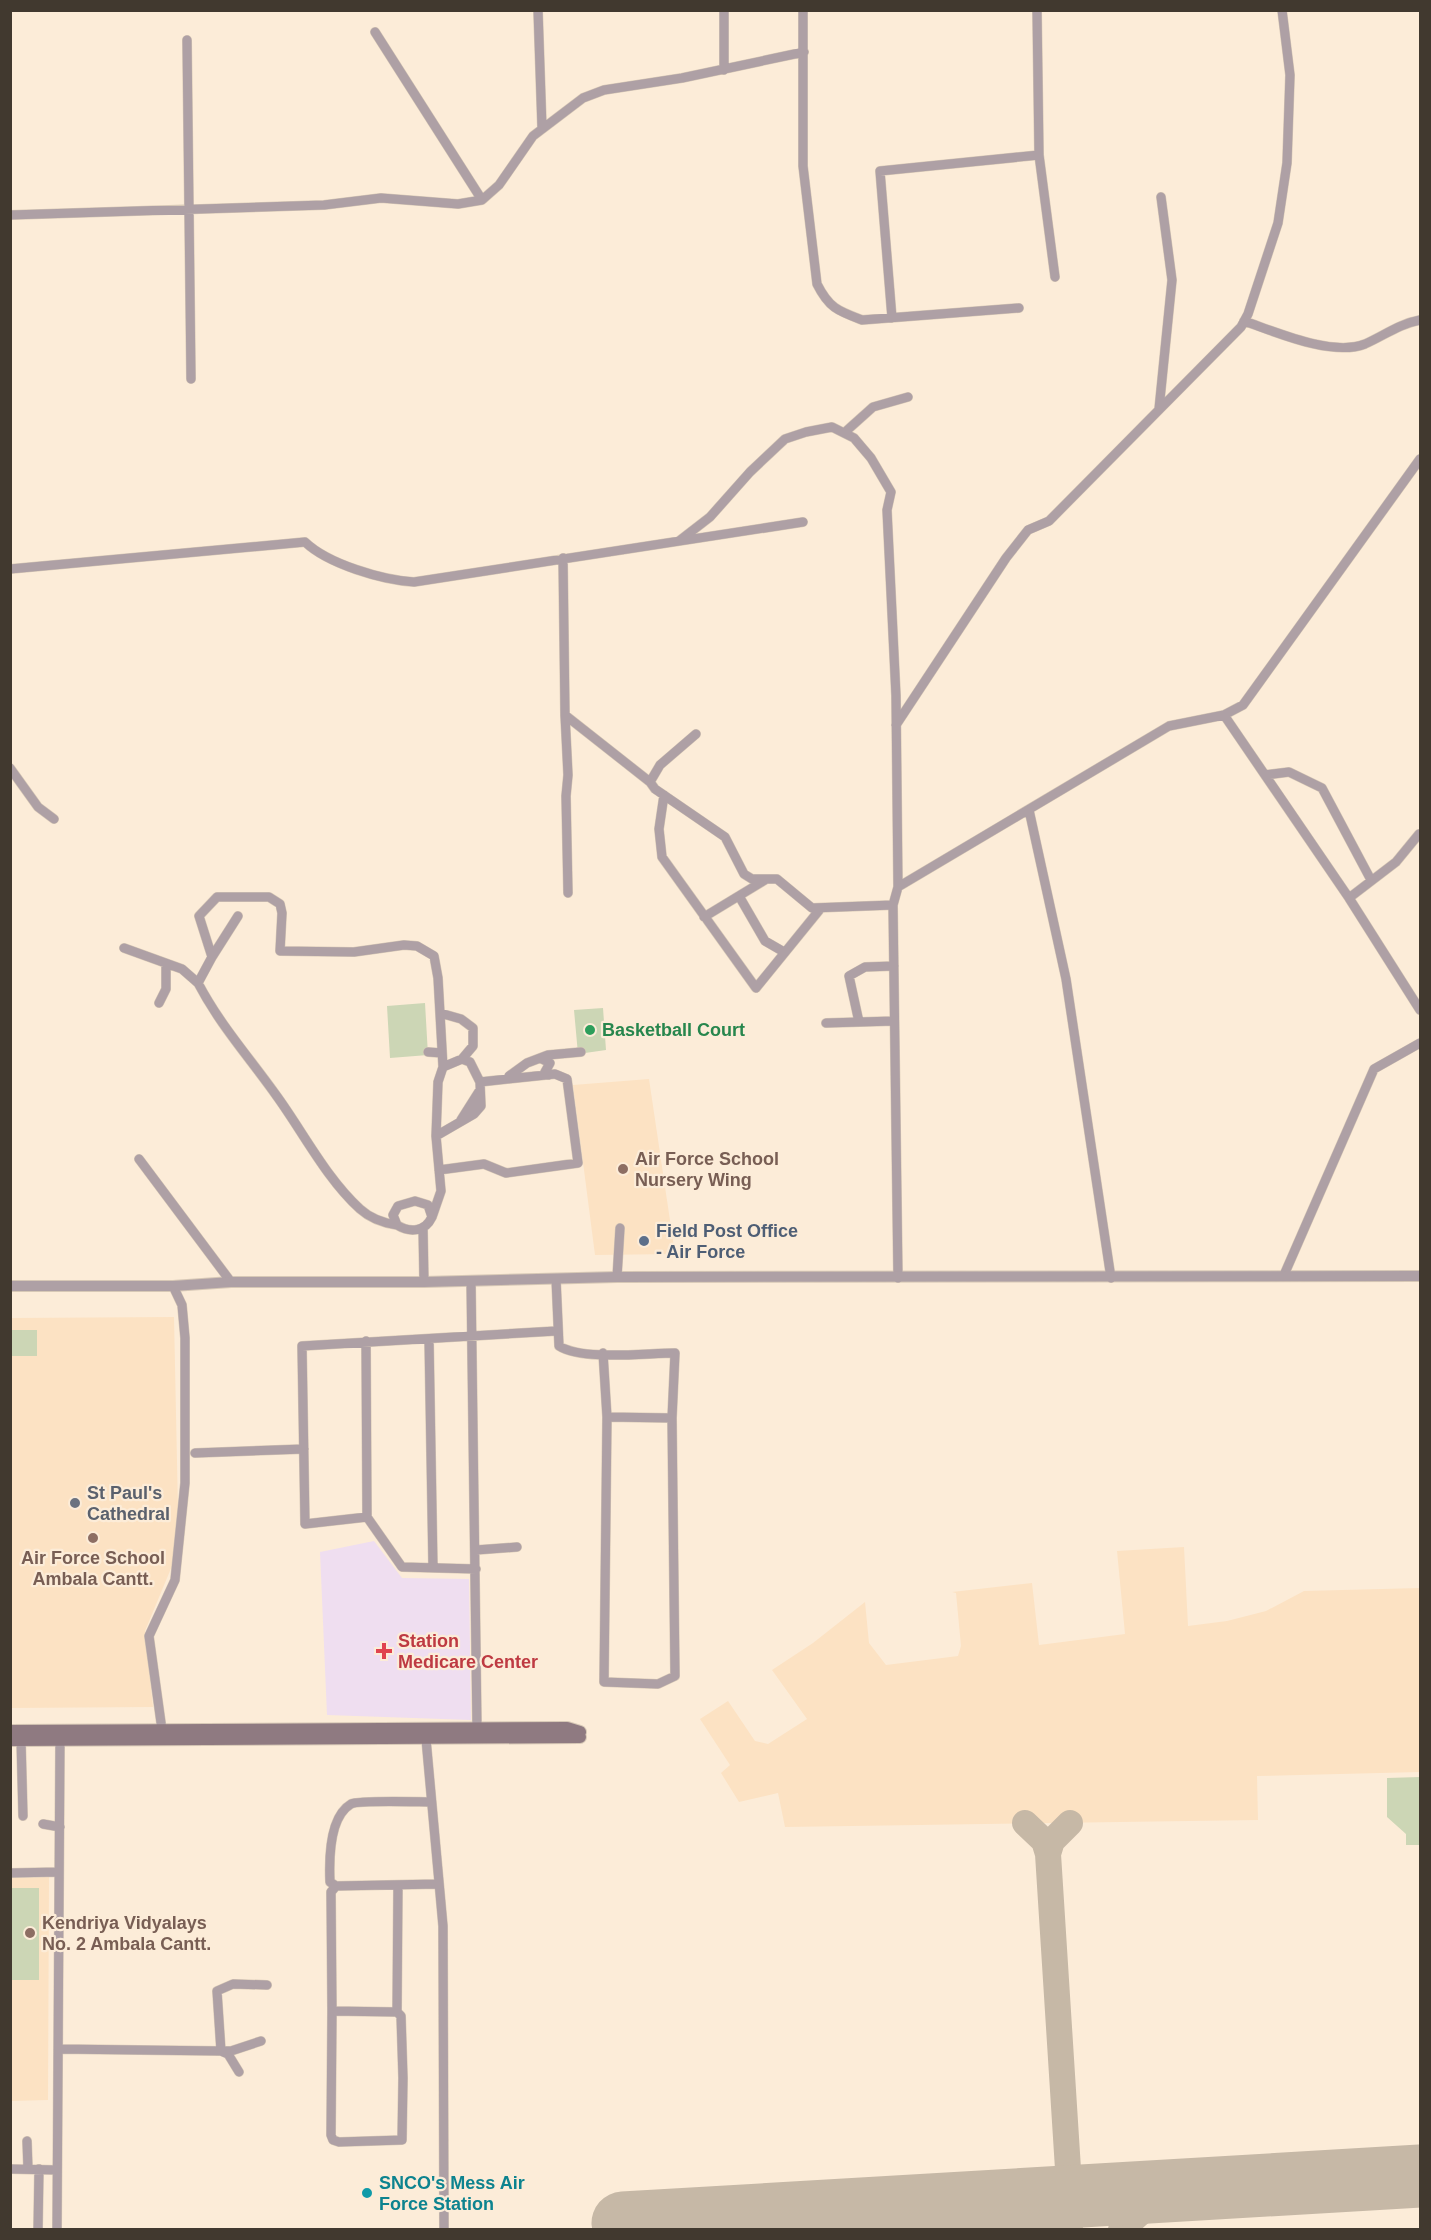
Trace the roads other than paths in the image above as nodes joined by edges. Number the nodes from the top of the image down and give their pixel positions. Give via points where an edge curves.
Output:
1 (538, 10) edge
2 (724, 10) edge
3 (803, 10) edge
4 (1037, 10) edge
5 (1282, 10) edge
6 (375, 32) dead end
7 (187, 40) dead end
8 (804, 52) junction
9 (724, 70) junction
10 (542, 128) junction
11 (1039, 155) junction
12 (1161, 197) dead end
13 (482, 200) junction
14 (187, 210) junction
15 (10, 215) edge
16 (1055, 277) dead end
17 (1019, 308) dead end
18 (892, 318) junction
19 (1420, 320) edge
20 (1244, 321) junction
21 (191, 379) dead end
22 (908, 397) dead end
23 (1159, 409) junction
24 (844, 433) junction
25 (1420, 459) edge
26 (803, 522) dead end
27 (679, 541) junction
28 (563, 558) junction
29 (10, 569) edge
30 (565, 715) junction
31 (1224, 715) junction
32 (896, 725) junction
33 (696, 734) dead end
34 (10, 768) edge
35 (1265, 775) junction
36 (650, 782) junction
37 (664, 795) junction
38 (1029, 810) junction
39 (54, 819) dead end
40 (1420, 837) edge
41 (765, 880) junction
42 (1371, 880) junction
43 (898, 887) junction
44 (568, 893) dead end
45 (739, 896) junction
46 (1349, 898) junction
47 (893, 906) junction
48 (821, 908) junction
49 (238, 916) dead end
50 (704, 917) junction
51 (124, 948) dead end
52 (784, 952) junction
53 (212, 957) junction
54 (165, 964) junction
55 (894, 966) junction
56 (198, 983) junction
57 (159, 1003) dead end
58 (1420, 1010) edge
59 (440, 1013) junction
60 (894, 1021) junction
61 (859, 1022) junction
62 (826, 1023) dead end
63 (1420, 1043) edge
64 (428, 1052) dead end
65 (581, 1052) dead end
66 (442, 1053) junction
67 (540, 1058) junction
68 (462, 1059) junction
69 (443, 1067) junction
70 (549, 1075) junction
71 (502, 1079) junction
72 (480, 1086) junction
73 (436, 1136) junction
74 (140, 1159) dead end
75 (439, 1170) junction
76 (432, 1217) junction
77 (397, 1225) junction
78 (423, 1228) junction
79 (620, 1228) dead end
80 (1284, 1275) junction
81 (1420, 1276) edge
82 (617, 1277) junction
83 (898, 1278) junction
84 (1111, 1278) junction
85 (556, 1279) junction
86 (471, 1281) junction
87 (231, 1282) junction
88 (424, 1282) junction
89 (10, 1286) edge
90 (173, 1286) junction
91 (556, 1331) junction
92 (472, 1336) junction
93 (429, 1339) junction
94 (366, 1341) junction
95 (603, 1353) junction
96 (607, 1417) junction
97 (672, 1418) junction
98 (304, 1449) junction
99 (195, 1453) dead end
100 (367, 1517) junction
101 (517, 1547) dead end
102 (476, 1550) junction
103 (433, 1568) junction
104 (476, 1569) junction
105 (477, 1728) junction
106 (162, 1730) junction
107 (10, 1731) edge
108 (426, 1739) junction
109 (16, 1740) edge
110 (60, 1740) junction
111 (430, 1803) junction
112 (23, 1816) dead end
113 (43, 1824) dead end
114 (60, 1827) junction
115 (59, 1872) junction
116 (10, 1873) edge
117 (438, 1884) junction
118 (398, 1885) junction
119 (336, 1886) junction
120 (267, 1985) dead end
121 (332, 2011) junction
122 (397, 2012) junction
123 (261, 2041) dead end
124 (58, 2049) junction
125 (221, 2051) junction
126 (239, 2072) dead end
127 (27, 2141) dead end
128 (10, 2169) edge
129 (28, 2169) junction
130 (39, 2169) junction
131 (57, 2170) junction
132 (38, 2229) edge
133 (57, 2229) edge
134 (444, 2229) edge

1 - 10 street
2 - 9 street
3 - 8 street
4 - 11 street
5 - 20 street via 1290,75 1287,163 1278,223
6 - 13 street
7 - 14 street
8 - 9 street
8 - 18 street via 803,165 817,284 826,302 840,312 862,320
9 - 10 street via 604,90 583,98
10 - 13 street via 532,136 499,185
11 - 16 street
11 - 18 street via 880,171
12 - 23 street via 1172,280
13 - 14 street via 458,204 381,198 324,205
14 - 15 street
14 - 21 street
17 - 18 street
19 - 20 street via 1396,326 1365,344 1338,348
20 - 23 street
22 - 24 street via 873,407
23 - 32 street via 1049,521 1028,530
24 - 27 street via 832,427 784,439 710,517
24 - 32 street via 854,438 871,458 891,492 887,510
25 - 31 street via 1243,705
26 - 27 street
27 - 28 street
28 - 29 street via 414,582 394,581 316,552 305,542
28 - 30 street
30 - 36 street
30 - 44 street
31 - 35 street
31 - 38 street via 1169,726
32 - 43 street
33 - 36 street via 660,765
34 - 39 street via 38,807
35 - 42 street via 1289,772 1322,788
35 - 46 street
36 - 37 street
37 - 41 street via 725,837 744,874
37 - 50 street via 659,830 662,856
38 - 43 street
38 - 84 street via 1066,979
40 - 42 street via 1419,834 1396,862
41 - 45 street
41 - 48 street via 777,879 812,908
42 - 46 street
43 - 47 street
45 - 50 street
45 - 52 street via 765,941
46 - 58 street
47 - 48 street
47 - 55 street
48 - 52 street
49 - 53 street
50 - 52 street via 756,987
51 - 54 street
53 - 56 street
53 - 59 street via 199,916 217,897 269,897 280,904 282,913 280,951 354,952 404,945 427,950 434,956
54 - 56 street via 182,969
54 - 57 street via 165,989
55 - 60 street
55 - 61 street via 865,967 849,976
56 - 77 street via 216,1017 276,1094 344,1194 379,1222
59 - 66 street
59 - 68 street via 461,1019 473,1028 473,1046
60 - 61 street
60 - 83 street
61 - 62 street
63 - 80 street via 1374,1069
64 - 66 street
65 - 67 street
66 - 69 street
67 - 70 street via 550,1062 545,1072
67 - 71 street
68 - 69 street
68 - 72 street via 470,1062
69 - 73 street via 438,1082
70 - 71 street
70 - 75 street via 567,1079 578,1163 506,1173 484,1164
71 - 72 street
72 - 73 street via 481,1106 474,1114
73 - 75 street
74 - 87 street
75 - 76 street via 441,1191
76 - 77 street via 428,1205 408,1202 394,1210
76 - 78 street
77 - 78 street via 410,1231
78 - 88 street
79 - 82 street
80 - 81 street
80 - 84 street
82 - 83 street
82 - 85 street
83 - 84 street
85 - 86 street
85 - 91 street
86 - 88 street
86 - 92 street
87 - 88 street
87 - 90 street
89 - 90 street
90 - 106 street via 182,1305 185,1338 185,1483 175,1580 149,1636
91 - 92 street
91 - 95 street via 559,1346 565,1350
92 - 93 street
92 - 102 street
93 - 94 street
93 - 103 street
94 - 98 street via 302,1346
94 - 100 street
95 - 96 street
95 - 97 street via 675,1353
96 - 97 street
96 - 97 street via 604,1682 658,1684 675,1676
98 - 99 street
98 - 100 street via 305,1524
100 - 103 street via 402,1567
101 - 102 street
102 - 104 street
103 - 104 street
104 - 105 street
105 - 106 main road
105 - 108 main road via 567,1728 580,1735
106 - 107 main road
108 - 110 main road
108 - 111 street
109 - 110 main road
109 - 112 street
110 - 114 street
111 - 117 street
111 - 119 street via 353,1803 343,1811 332,1845 330,1882
113 - 114 street
114 - 115 street
115 - 116 street
115 - 124 street
117 - 118 street
117 - 134 street via 443,1926
118 - 119 street
118 - 122 street
119 - 121 street via 331,1892
120 - 125 street via 233,1984 217,1991
121 - 122 street
121 - 122 street via 331,2135 339,2142 402,2140 401,2016
123 - 125 street
124 - 125 street
124 - 131 street
125 - 126 street via 228,2054
127 - 129 street
128 - 129 street
129 - 130 street
130 - 131 street
130 - 132 street
131 - 133 street

